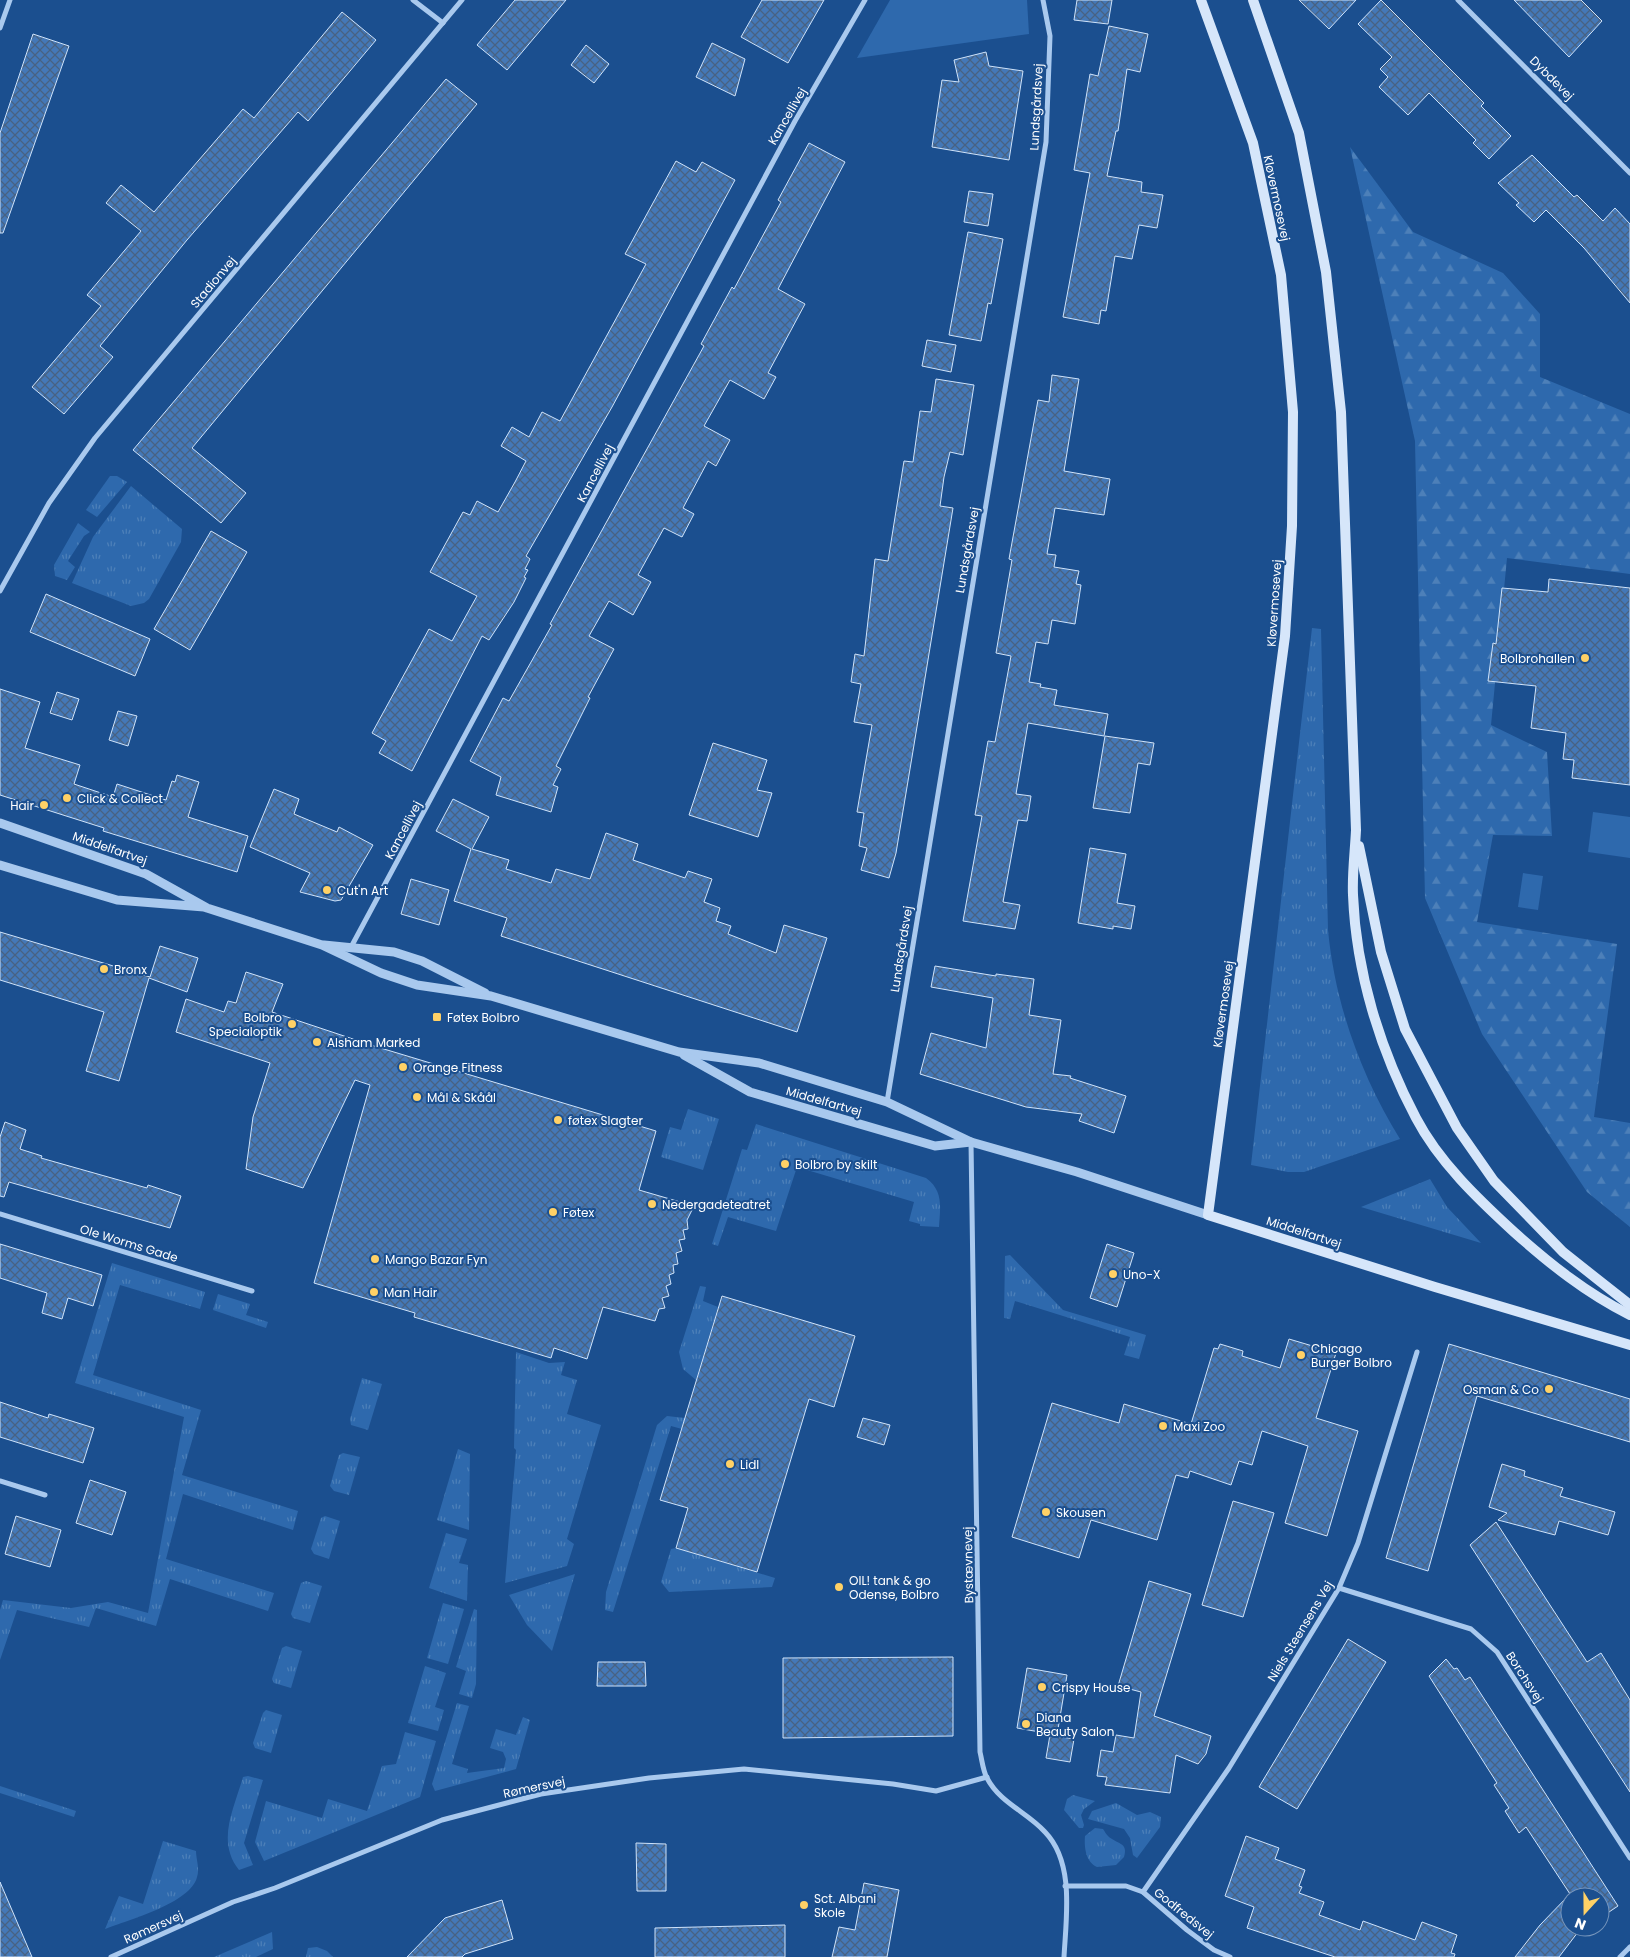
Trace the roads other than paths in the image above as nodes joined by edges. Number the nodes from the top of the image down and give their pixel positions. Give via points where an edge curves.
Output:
1 (10, 0) edge
2 (413, 0) edge
3 (462, 0) edge
4 (865, 0) edge
5 (1043, 0) edge
6 (1201, 0) edge
7 (1253, 0) edge
8 (1458, 0) edge
9 (443, 23) junction
10 (0, 28) edge
11 (1630, 173) edge
12 (0, 591) edge
13 (0, 824) edge
14 (1356, 830) junction
15 (0, 865) edge
16 (207, 908) junction
17 (322, 945) junction
18 (352, 947) junction
19 (345, 957) junction
20 (492, 996) junction
21 (679, 1052) junction
22 (887, 1102) junction
23 (971, 1142) junction
24 (0, 1214) edge
25 (1208, 1215) junction
26 (252, 1291) dead end
27 (1630, 1305) edge
28 (1630, 1315) edge
29 (1630, 1345) edge
30 (1417, 1352) dead end
31 (0, 1482) edge
32 (45, 1496) dead end
33 (1339, 1588) junction
34 (987, 1777) junction
35 (1630, 1858) edge
36 (1065, 1886) junction
37 (1143, 1892) junction
38 (1630, 1947) edge
39 (111, 1957) edge
40 (1064, 1957) edge
41 (1230, 1957) edge
42 (1620, 1957) edge

1 - 10 street
2 - 9 street
3 - 9 street, Stadionvej
4 - 18 street, Kancellivej via 795,121
5 - 22 street, Lundsgårdsvej via 1050,36 1046,142
6 - 25 main road, Kløvermosevej via 1253,143 1281,275 1293,412 1292,526 1285,636
7 - 14 main road via 1299,133 1326,272 1341,412
8 - 11 street, Dybdevej
9 - 12 street, Stadionvej via 95,438 49,504
13 - 16 street, Middelfartvej via 146,874
14 - 27 main road via 1381,952 1405,1029 1457,1128 1494,1181 1563,1252
14 - 28 main road via 1353,894 1360,956 1379,1037 1416,1119 1477,1198 1551,1265 1601,1300
15 - 16 street, Middelfartvej via 117,900
16 - 17 street, Middelfartvej
17 - 18 street, Middelfartvej
17 - 19 street, Middelfartvej
18 - 19 street, Kancellivej
18 - 20 street, Middelfartvej via 394,952 422,961
19 - 20 street, Middelfartvej via 417,985
20 - 21 street, Middelfartvej
21 - 22 street, Middelfartvej via 759,1063
21 - 23 street, Middelfartvej via 750,1092 935,1146
22 - 23 street, Middelfartvej
23 - 25 street, Middelfartvej via 1077,1172
23 - 34 street, Bystævnevej via 980,1752
24 - 26 street, Ole Worms Gade
25 - 29 main road, Middelfartvej
30 - 33 street, Niels Steensens Vej via 1358,1543
31 - 32 street
33 - 35 street, Borchsvej via 1471,1629 1497,1652
33 - 37 street, Niels Steensens Vej via 1229,1768
34 - 36 street, Bystævnevej via 1002,1798 1046,1833 1062,1861
34 - 39 street, Rømersvej via 936,1791 744,1769 649,1778 541,1794 442,1820 234,1902
36 - 37 street, Godfredsvej via 1126,1886
36 - 40 street, Bystævnevej
37 - 41 street, Godfredsvej via 1187,1930 1214,1950
38 - 42 street

